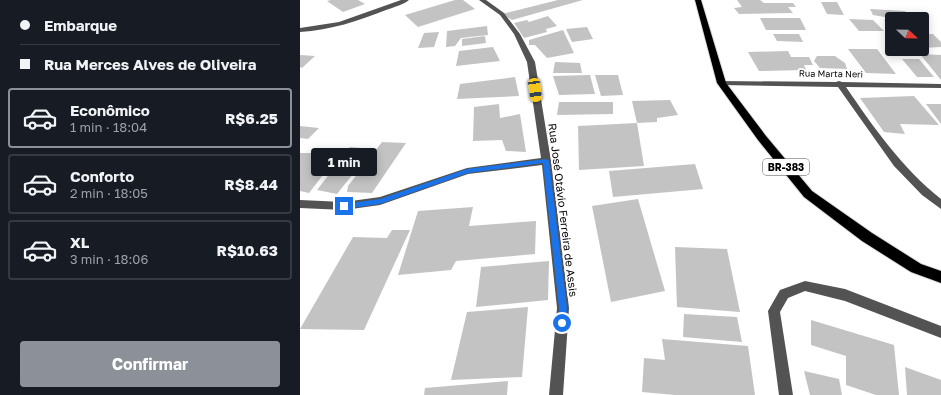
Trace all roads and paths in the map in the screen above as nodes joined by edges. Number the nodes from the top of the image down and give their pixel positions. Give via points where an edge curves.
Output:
1 (406, 0) edge
2 (482, 0) edge
3 (698, 0) edge
4 (300, 30) edge
5 (722, 83) junction
6 (840, 83) junction
7 (941, 86) edge
8 (546, 161) junction
9 (300, 204) edge
10 (941, 205) edge
11 (941, 278) edge
12 (941, 332) edge
13 (556, 395) edge
14 (786, 395) edge

1 - 4 street via 330,28
2 - 8 street, Rua José Otávio Ferreira de Assis via 502,14 517,34 531,62
3 - 5 highway, BR-383
5 - 6 street, Rua Marta Neri
5 - 11 highway, BR-383 via 762,138 808,194 867,237 916,268
6 - 7 street, Rua Marta Neri
6 - 10 street via 893,160 921,190
8 - 9 street via 467,171 380,201 344,206
8 - 13 street, Rua José Otávio Ferreira de Assis via 563,308
12 - 14 street via 845,295 805,286 784,294 774,310

